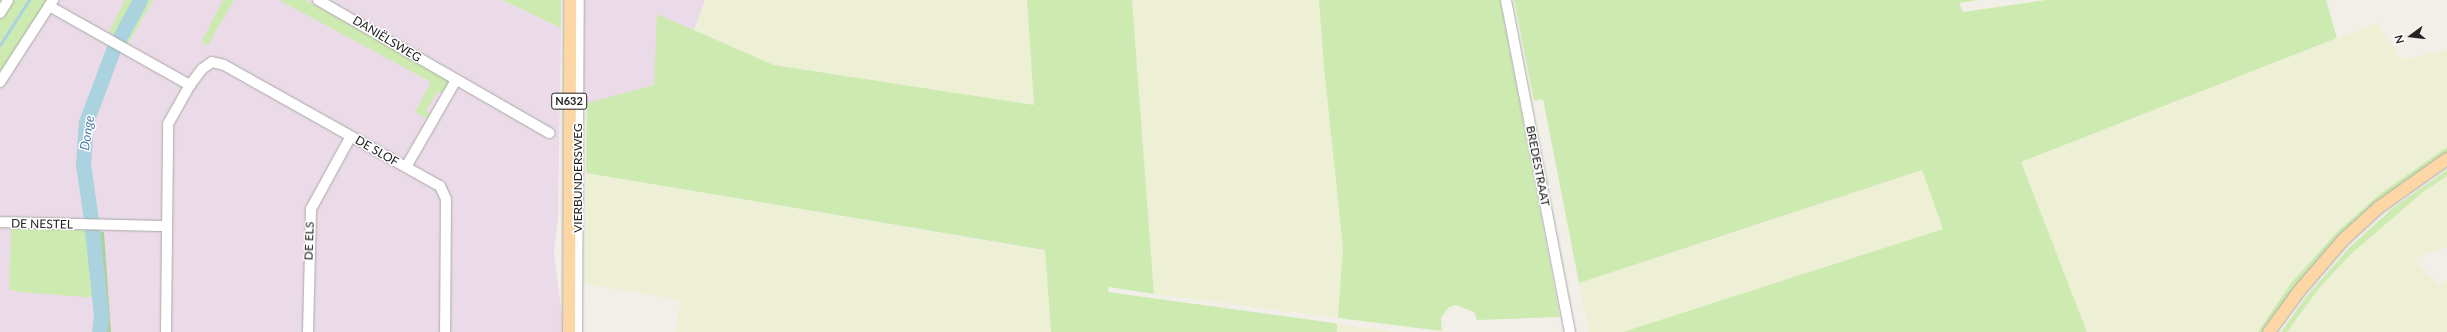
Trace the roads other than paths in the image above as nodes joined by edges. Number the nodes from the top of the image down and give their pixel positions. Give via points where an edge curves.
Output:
1 (8, 0) edge
2 (318, 0) edge
3 (570, 0) edge
4 (579, 0) edge
5 (1506, 0) edge
6 (51, 3) edge
7 (0, 13) edge
8 (574, 30) junction
9 (456, 80) junction
10 (0, 82) edge
11 (190, 85) junction
12 (550, 133) dead end
13 (351, 136) junction
14 (2447, 159) edge
15 (406, 167) junction
16 (0, 222) edge
17 (166, 226) junction
18 (166, 332) edge
19 (308, 332) edge
20 (444, 332) edge
21 (571, 332) edge
22 (1570, 332) edge
23 (2269, 332) edge

1 - 7 street
2 - 9 street, DANIËLSWEG
3 - 8 main road, VIERBUNDERSWEG / N632
4 - 8 street, VIERBUNDERSWEG
5 - 22 street, BREDESTRAAT
6 - 10 street
6 - 11 street via 116,44
8 - 21 main road, VIERBUNDERSWEG / N632
9 - 12 street, DANIËLSWEG
9 - 15 street
11 - 13 street, DE SLOF via 202,69 212,62 224,65
11 - 17 street, DE SLOF via 168,124
13 - 15 street, DE SLOF
13 - 19 street, DE ELS via 311,209
14 - 23 main road via 2378,208 2343,240 2300,290
15 - 20 street, DE SLOF via 440,186 446,199
16 - 17 street, DE NESTEL
17 - 18 street, DE SLOF

